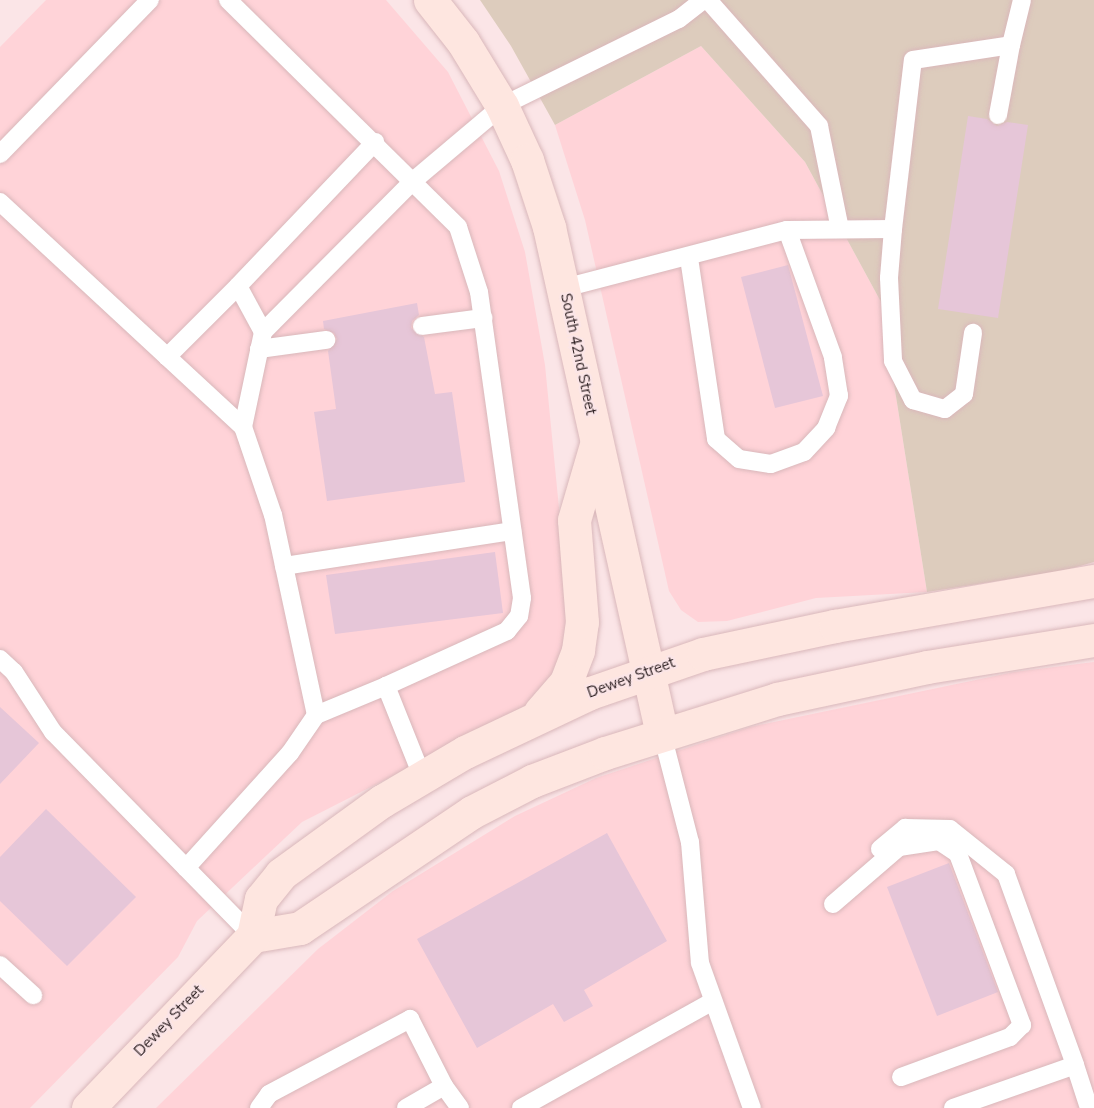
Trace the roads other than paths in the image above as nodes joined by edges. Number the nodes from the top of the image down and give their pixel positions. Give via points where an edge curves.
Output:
1 (150, 0) edge
2 (228, 0) edge
3 (430, 0) edge
4 (703, 0) edge
5 (708, 0) edge
6 (1022, 0) edge
7 (1011, 45) junction
8 (502, 106) junction
9 (998, 115) dead end
10 (375, 142) junction
11 (0, 154) edge
12 (413, 182) junction
13 (0, 202) edge
14 (840, 229) junction
15 (893, 229) junction
16 (787, 230) junction
17 (689, 258) junction
18 (238, 285) junction
19 (564, 288) junction
20 (483, 318) junction
21 (422, 326) dead end
22 (973, 333) dead end
23 (326, 340) dead end
24 (261, 341) junction
25 (167, 357) junction
26 (243, 427) junction
27 (596, 445) junction
28 (512, 531) junction
29 (284, 566) junction
30 (1094, 581) edge
31 (1094, 640) edge
32 (0, 659) edge
33 (646, 671) junction
34 (386, 686) junction
35 (316, 715) junction
36 (527, 721) junction
37 (662, 734) junction
38 (422, 776) junction
39 (186, 868) junction
40 (253, 936) junction
41 (0, 965) edge
42 (33, 995) dead end
43 (712, 1001) junction
44 (1075, 1065) junction
45 (901, 1077) dead end
46 (444, 1086) junction
47 (88, 1108) edge
48 (259, 1108) edge
49 (406, 1108) edge
50 (460, 1108) edge
51 (521, 1108) edge
52 (752, 1108) edge
53 (953, 1108) edge
54 (1089, 1108) edge

1 - 11 lane
2 - 10 lane
3 - 8 street, South 42nd Street via 463,42
4 - 8 lane via 680,19
5 - 14 lane via 819,126
6 - 7 lane
7 - 9 lane
7 - 15 lane via 913,60
8 - 12 lane
8 - 19 street, South 42nd Street via 538,191
10 - 12 lane
10 - 18 lane
12 - 20 lane via 459,227 466,241
12 - 24 lane
13 - 25 lane
14 - 15 lane
14 - 16 lane
15 - 22 lane via 889,278 893,361 913,400 945,409 964,394
16 - 17 lane
16 - 17 lane via 834,357 839,396 826,428 804,452 771,464 739,459 716,439
17 - 19 lane
18 - 24 lane
18 - 25 lane
19 - 27 street, South 42nd Street
20 - 21 lane
20 - 28 lane
23 - 24 lane
24 - 26 lane
25 - 26 lane
26 - 29 lane via 273,515
27 - 33 street, South 42nd Street
27 - 36 street via 574,520 582,622 578,650 566,682
28 - 29 lane
28 - 34 lane via 522,598 519,616 507,631
29 - 35 lane
30 - 33 street, Dewey Street via 799,633
31 - 37 street via 927,667 777,699
32 - 39 lane via 14,672 54,732
33 - 36 street, Dewey Street
33 - 37 street, South 42nd Street
34 - 35 lane
34 - 38 lane
35 - 39 lane via 290,753
36 - 38 street, Dewey Street
37 - 40 street via 586,760 500,797 414,849 308,923 293,931
37 - 43 lane via 690,842 698,945
38 - 40 street, Dewey Street via 330,835 281,874 261,899
39 - 40 lane
40 - 47 street, Dewey Street
41 - 42 lane
43 - 51 lane
43 - 52 lane
44 - 45 lane via 1006,874 950,829 905,828 849,875 833,904 898,847 939,841 958,854 1022,1025 1010,1037
44 - 53 lane
44 - 54 lane
46 - 48 lane via 410,1019 268,1094
46 - 49 lane
46 - 50 lane

